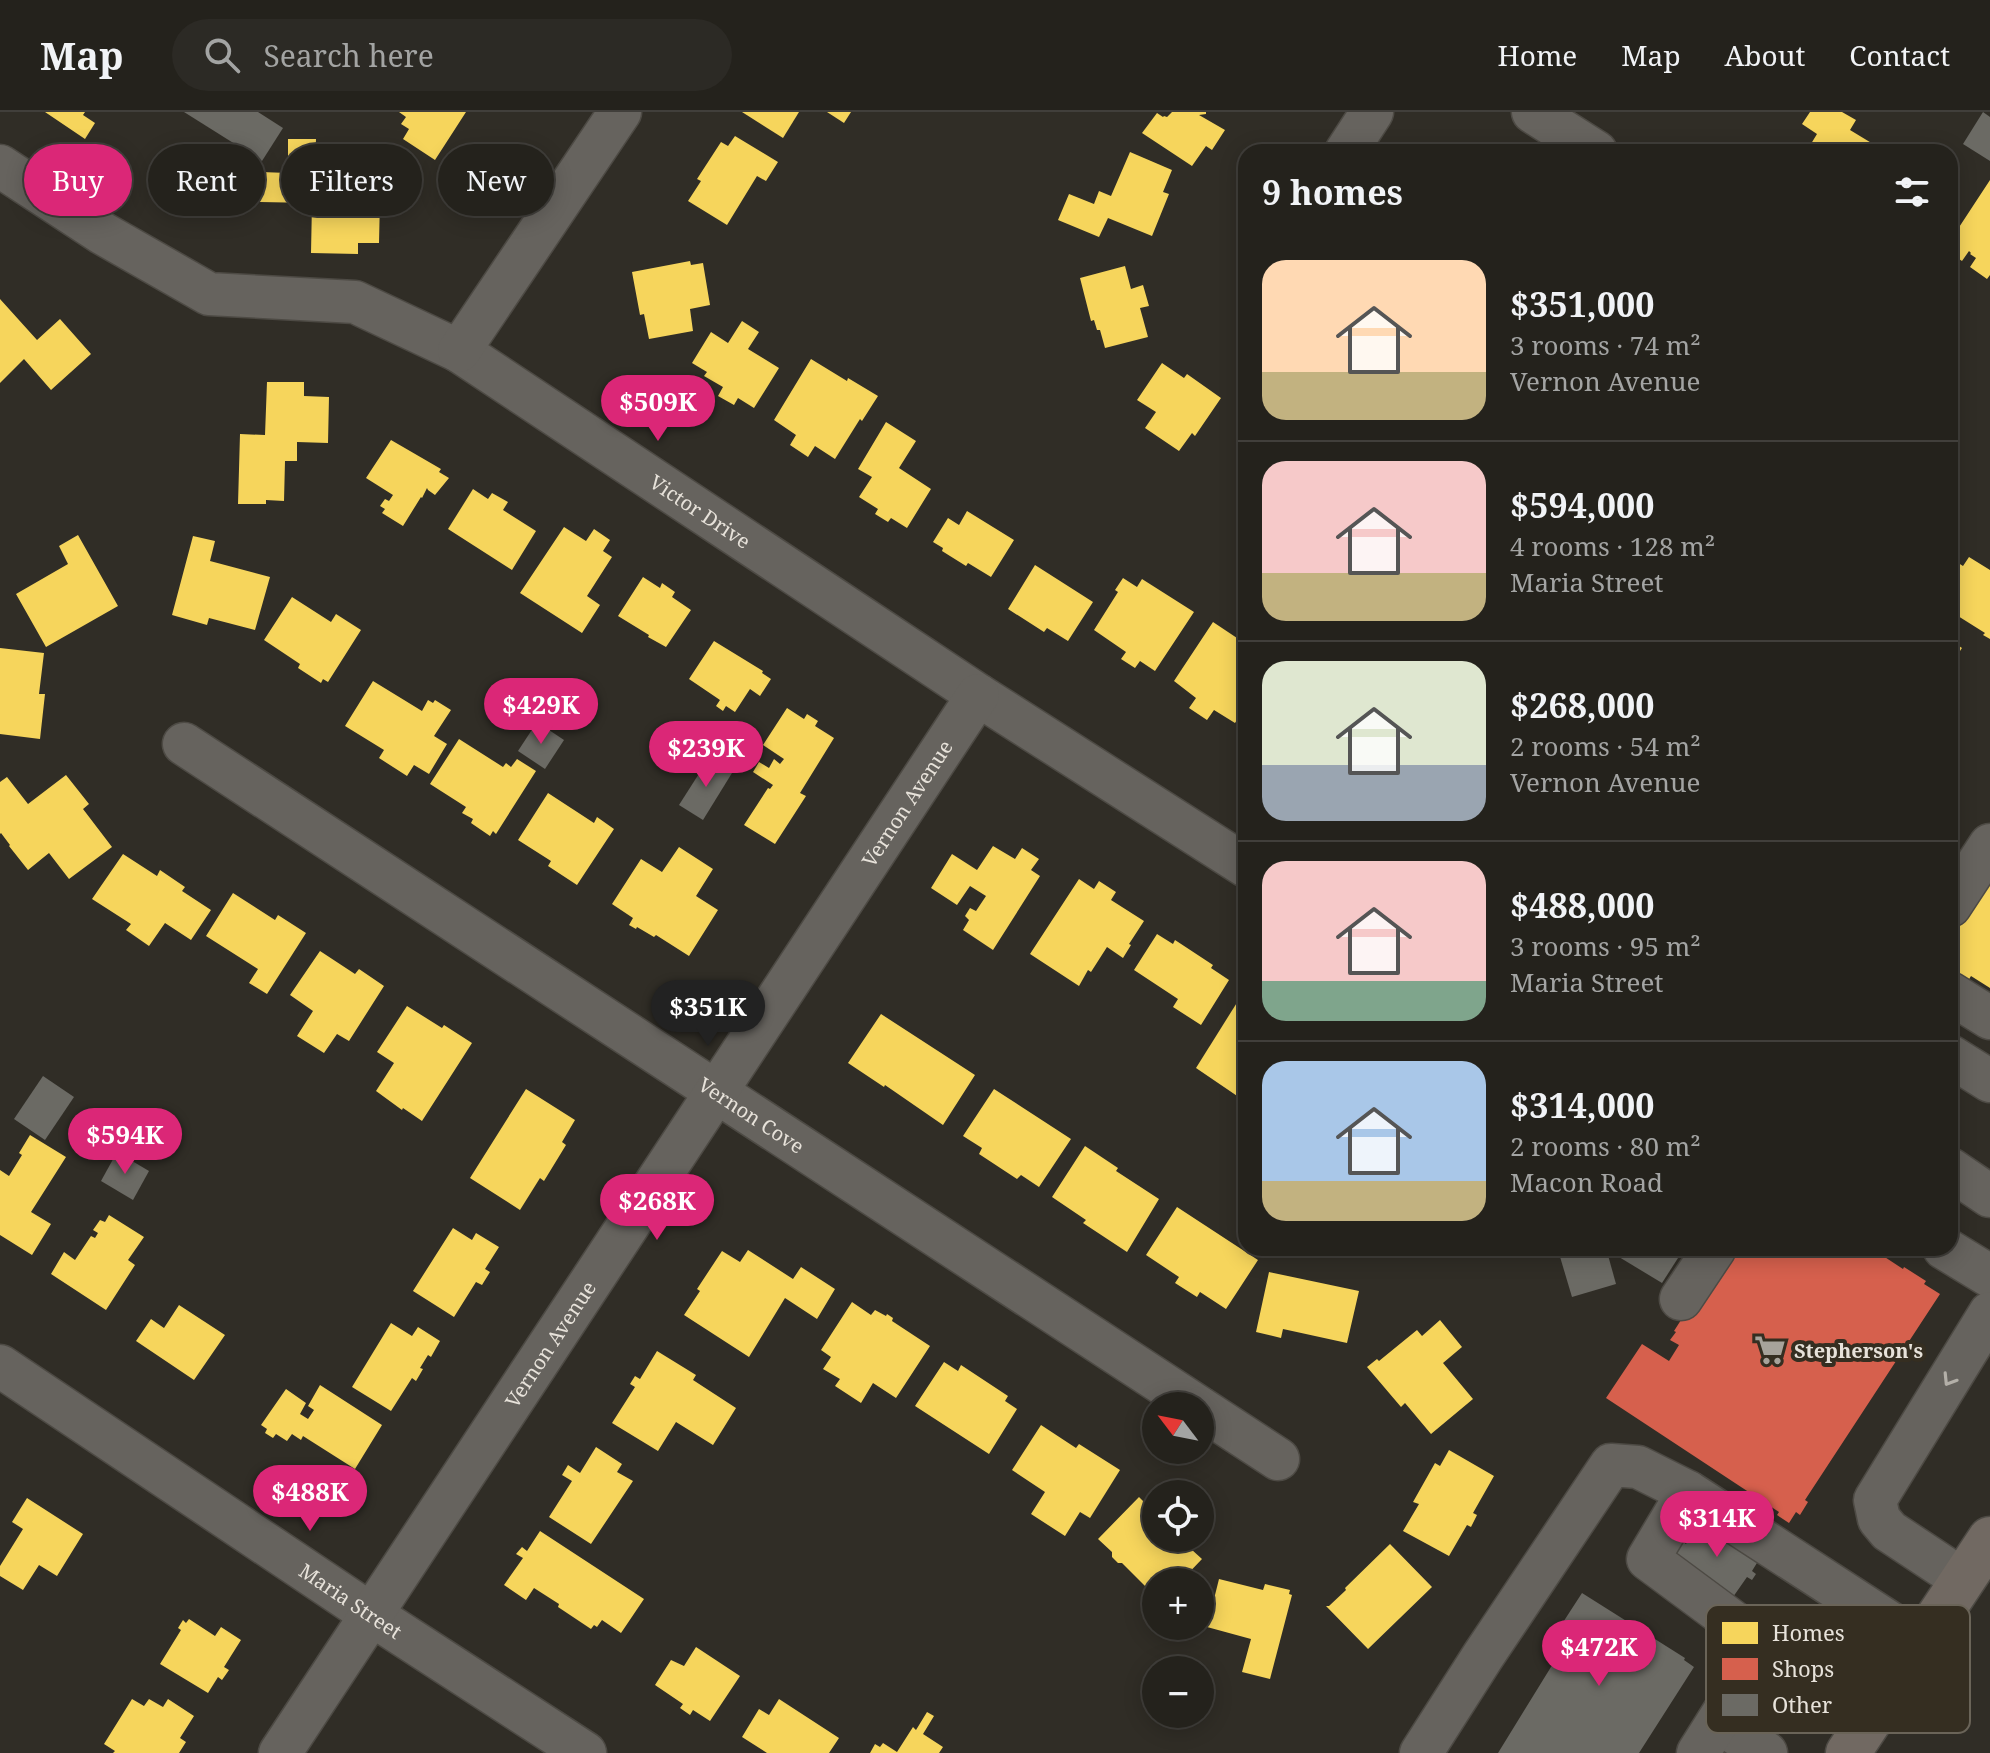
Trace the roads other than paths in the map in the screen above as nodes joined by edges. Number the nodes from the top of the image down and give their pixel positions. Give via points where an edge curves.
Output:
1 (620, 112) edge
2 (1372, 112) edge
3 (1533, 112) edge
4 (1591, 135) edge
5 (1351, 144) edge
6 (0, 166) edge
7 (459, 351) junction
8 (978, 695) junction
9 (184, 744) dead end
10 (1990, 845) edge
11 (1238, 861) edge
12 (1958, 894) edge
13 (1958, 998) edge
14 (1990, 1018) edge
15 (1958, 1061) edge
16 (1990, 1081) edge
17 (716, 1092) junction
18 (1958, 1174) edge
19 (1990, 1196) edge
20 (1710, 1256) edge
21 (1957, 1256) edge
22 (1990, 1276) edge
23 (1681, 1299) dead end
24 (1990, 1313) edge
25 (0, 1366) edge
26 (1176, 1392) edge
27 (1214, 1417) edge
28 (1278, 1459) dead end
29 (1688, 1492) junction
30 (1990, 1539) edge
31 (1963, 1580) junction
32 (1710, 1605) edge
33 (1862, 1605) edge
34 (1946, 1605) edge
35 (372, 1615) junction
36 (1861, 1733) edge
37 (1708, 1738) edge
38 (280, 1753) edge
39 (585, 1753) edge
40 (1421, 1753) edge
41 (1766, 1753) edge
42 (1848, 1753) edge

1 - 7 street
2 - 5 street
3 - 4 street
6 - 7 street, Victor Drive via 209,294 355,302
7 - 8 street, Victor Drive
8 - 11 street, Victor Drive
8 - 17 street, Vernon Avenue
9 - 17 street, Vernon Cove
10 - 12 street
13 - 14 street
15 - 16 street
17 - 26 street, Vernon Cove
17 - 35 street, Vernon Avenue
18 - 19 street
20 - 23 street
21 - 22 street
24 -> 31 street via 1875,1500 1879,1519 1889,1531
25 - 35 street, Maria Street
27 - 28 street, Vernon Cove
29 - 32 street via 1648,1559
29 - 33 street
29 - 40 street via 1638,1467 1611,1465
30 - 31 main road
31 - 34 main road
35 - 38 street, Vernon Avenue
35 - 39 street, Maria Street
36 - 42 main road
37 - 41 street

